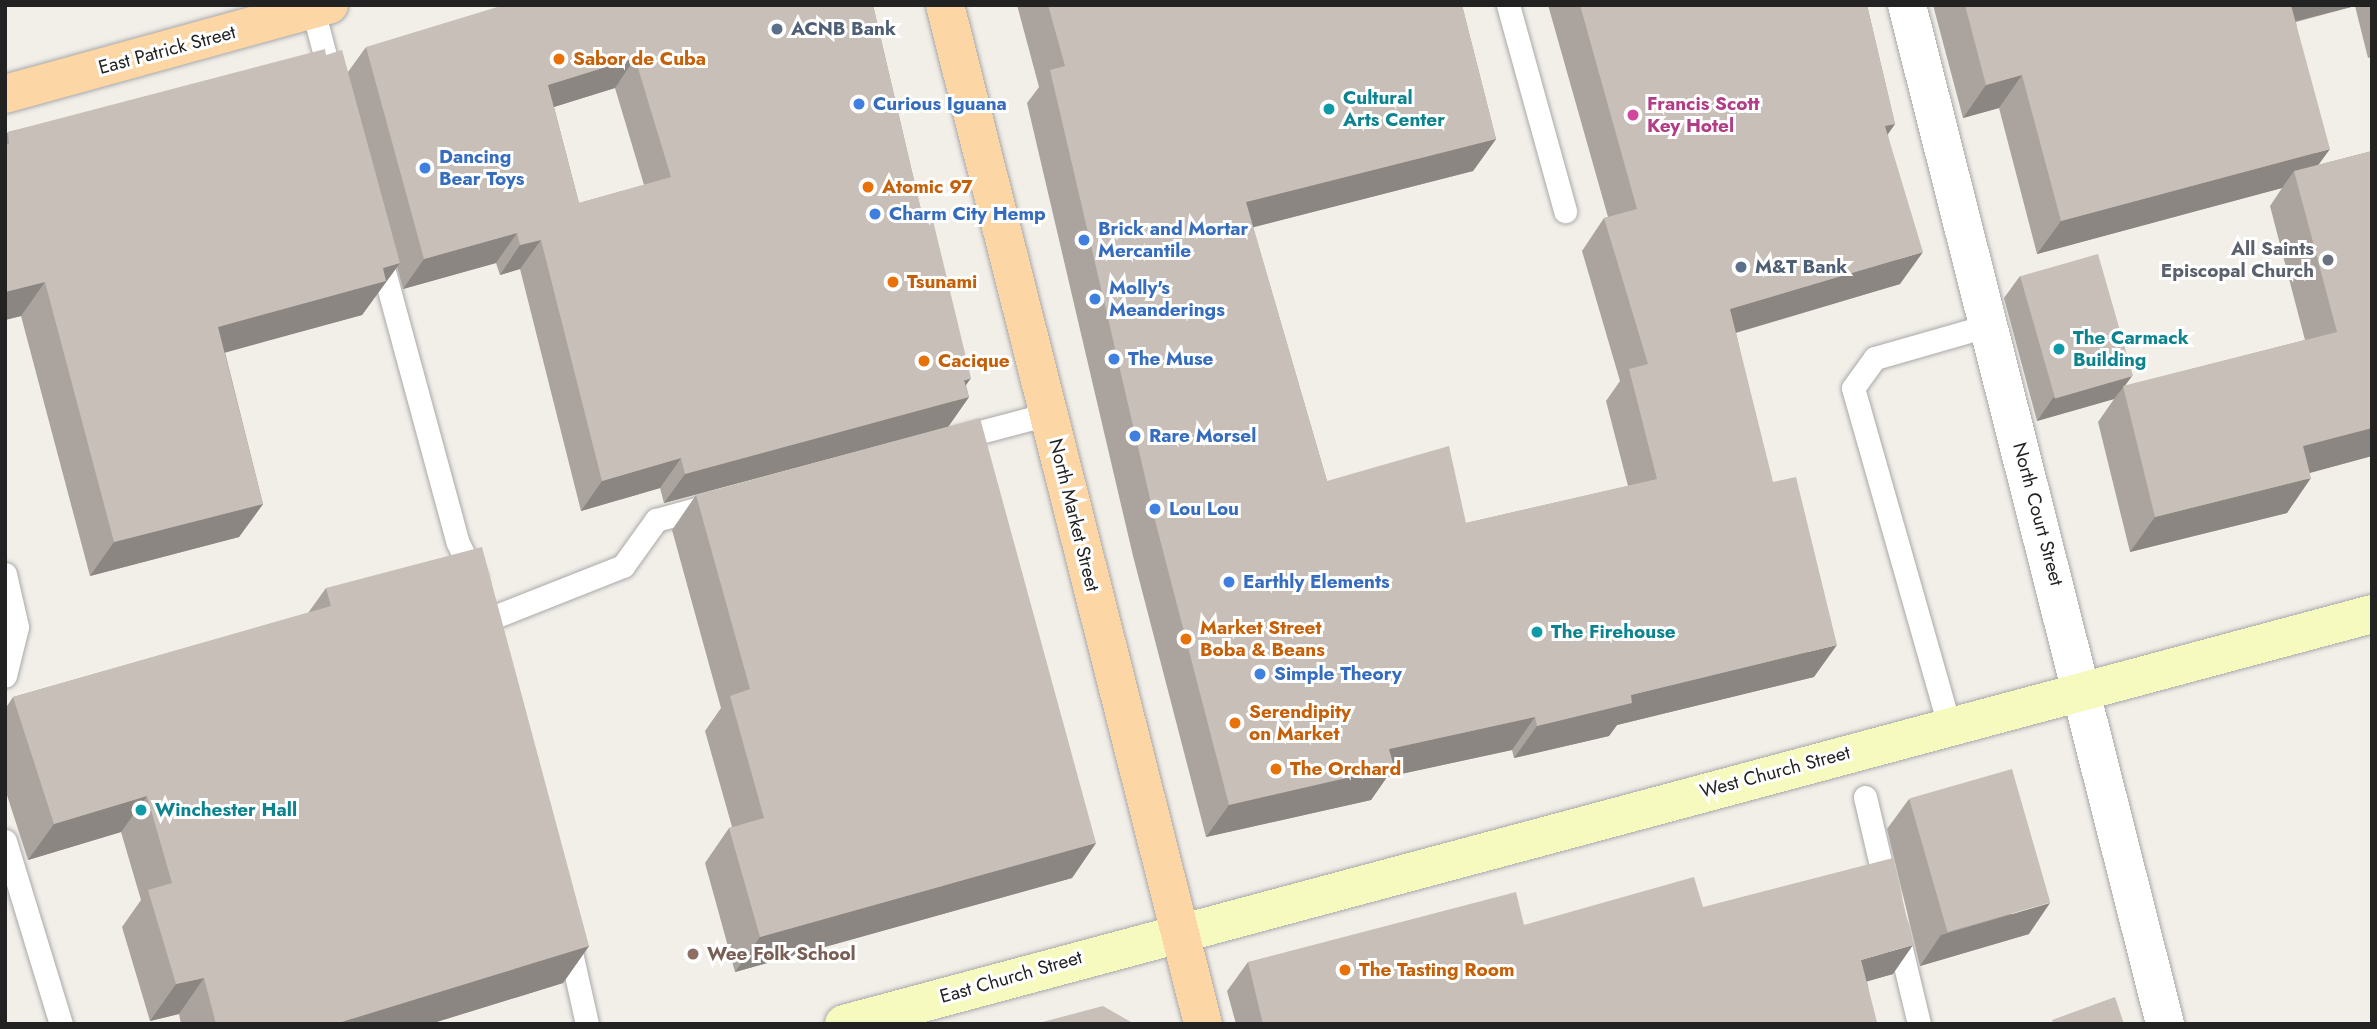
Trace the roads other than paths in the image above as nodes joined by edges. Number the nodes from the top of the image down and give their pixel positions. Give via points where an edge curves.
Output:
1 (945, 5) edge
2 (1508, 5) edge
3 (1907, 5) edge
4 (321, 8) edge
5 (5, 94) edge
6 (338, 103) edge
7 (1565, 211) dead end
8 (374, 236) edge
9 (1990, 325) junction
10 (1048, 414) junction
11 (927, 447) edge
12 (737, 498) edge
13 (5, 574) edge
14 (2372, 614) edge
15 (494, 617) junction
16 (500, 644) edge
17 (5, 676) edge
18 (2084, 691) junction
19 (1949, 725) junction
20 (1865, 797) dead end
21 (5, 841) edge
22 (562, 915) edge
23 (1178, 931) junction
24 (61, 1024) edge
25 (587, 1024) edge
26 (844, 1024) edge
27 (1203, 1024) edge
28 (1919, 1024) edge
29 (2165, 1024) edge

1 - 10 main road, North Market Street
2 - 7 lane
3 - 9 street, North Court Street
4 - 5 main road, East Patrick Street
4 - 6 lane
8 - 15 lane via 457,541
9 - 18 street, North Court Street
9 - 19 lane via 1875,358 1853,388
10 - 11 lane
10 - 23 main road, North Market Street
12 - 15 lane via 656,520 623,566
13 - 17 lane via 17,626
14 - 18 street, West Church Street
15 - 16 lane
18 - 19 street, West Church Street
18 - 29 street, North Court Street
19 - 23 street, West Church Street
20 - 28 lane
21 - 24 lane
22 - 25 lane
23 - 26 street, East Church Street
23 - 27 main road, North Market Street

